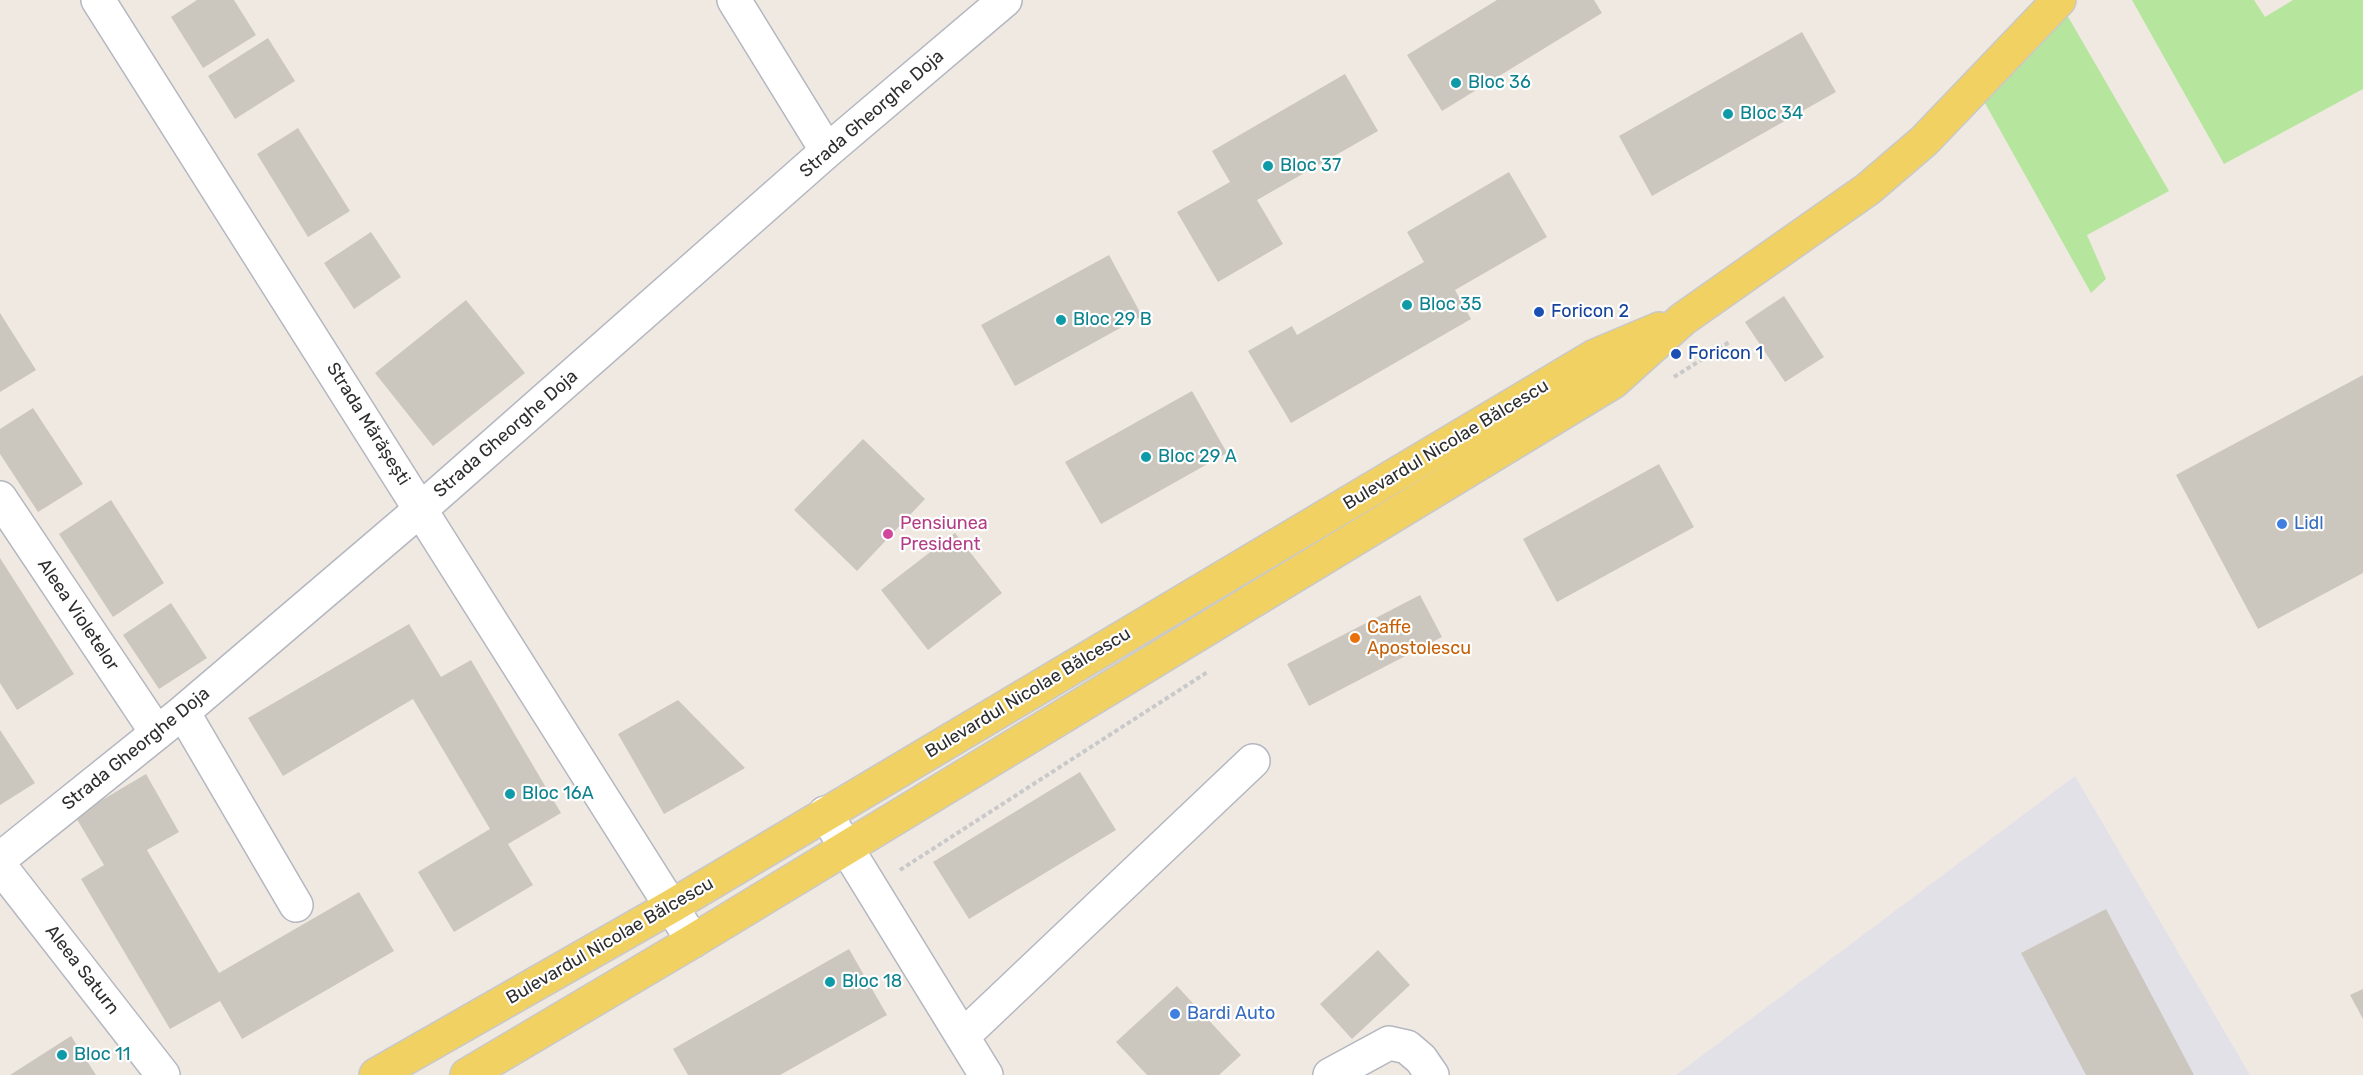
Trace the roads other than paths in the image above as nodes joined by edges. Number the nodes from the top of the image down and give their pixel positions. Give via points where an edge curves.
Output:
1 (98, 0) edge
2 (734, 0) edge
3 (1005, 0) edge
4 (2059, 0) edge
5 (827, 151) junction
6 (1683, 319) junction
7 (0, 498) edge
8 (421, 509) junction
9 (183, 712) junction
10 (157, 733) junction
11 (1253, 762) dead end
12 (825, 813) junction
13 (846, 848) junction
14 (0, 859) edge
15 (0, 866) edge
16 (296, 905) dead end
17 (672, 906) junction
18 (693, 941) junction
19 (971, 1062) edge
20 (163, 1075) edge
21 (376, 1075) edge
22 (467, 1075) edge
23 (1330, 1075) edge
24 (1432, 1075) edge

1 - 8 street, Strada Mărășești
2 - 5 street
3 - 5 street, Strada Gheorghe Doja
4 - 6 main road, Bulevardul Nicolae Bălcescu via 1959,107 1868,189
5 - 8 street, Strada Gheorghe Doja
6 - 12 main road, Bulevardul Nicolae Bălcescu via 1595,356
6 - 13 main road, Bulevardul Nicolae Bălcescu via 1613,382
7 - 10 street, Aleea Violetelor
8 - 9 street, Strada Gheorghe Doja
8 - 17 street, Strada Mărășești
9 - 10 street, Strada Gheorghe Doja
9 - 16 street
10 - 14 street, Strada Gheorghe Doja
11 - 19 street
12 - 13 street
12 - 17 main road, Bulevardul Nicolae Bălcescu
13 - 18 main road, Bulevardul Nicolae Bălcescu
13 - 19 street
15 - 20 street, Aleea Saturn
17 - 18 street, Strada Mărășești
17 - 21 main road, Bulevardul Nicolae Bălcescu
18 - 22 main road, Bulevardul Nicolae Bălcescu
23 - 24 street via 1389,1043 1407,1047

